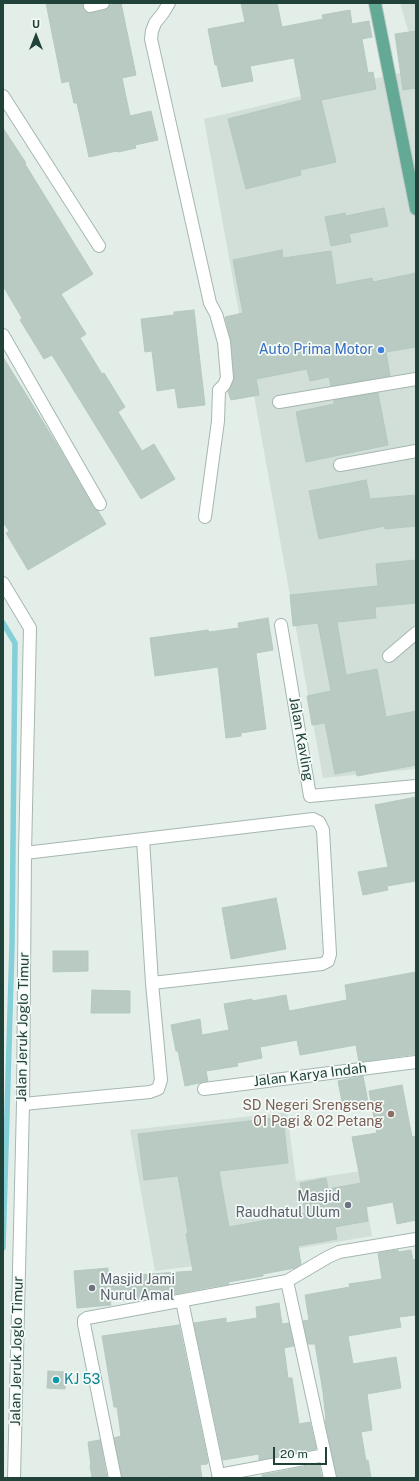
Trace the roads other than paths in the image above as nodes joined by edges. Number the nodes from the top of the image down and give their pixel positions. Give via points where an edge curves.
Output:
1 (103, 3) edge
2 (169, 3) edge
3 (375, 3) edge
4 (90, 6) dead end
5 (3, 96) edge
6 (416, 209) edge
7 (99, 246) dead end
8 (3, 335) edge
9 (416, 379) edge
10 (279, 402) dead end
11 (416, 451) edge
12 (340, 465) dead end
13 (100, 504) dead end
14 (205, 517) dead end
15 (3, 583) edge
16 (281, 625) dead end
17 (416, 633) edge
18 (388, 656) dead end
19 (416, 786) edge
20 (143, 839) junction
21 (25, 853) junction
22 (152, 983) junction
23 (416, 1062) edge
24 (204, 1089) dead end
25 (23, 1104) junction
26 (416, 1239) edge
27 (287, 1281) junction
28 (182, 1301) junction
29 (325, 1455) junction
30 (219, 1476) edge
31 (14, 1478) edge
32 (115, 1478) edge
33 (330, 1478) edge

1 - 4 street
2 - 14 street via 155,23 151,39 210,303 224,342 227,378 219,390 218,421
3 - 6 main road
5 - 7 street
8 - 13 street
9 - 10 street
11 - 12 street
15 - 21 street, Jalan Jeruk Joglo Timur via 30,628
16 - 19 street, Jalan Kavling via 310,796
17 - 18 street
20 - 21 street
20 - 22 street
20 - 22 street via 313,819 319,822 324,838 330,954 328,961 322,964
21 - 25 street, Jalan Jeruk Joglo Timur
22 - 25 street via 161,1080 158,1089 150,1092
23 - 24 street, Jalan Karya Indah
25 - 31 street, Jalan Jeruk Joglo Timur
26 - 27 street via 339,1252
27 - 28 street
27 - 29 street
28 - 30 street
28 - 32 street via 84,1320
29 - 30 street
29 - 33 street

